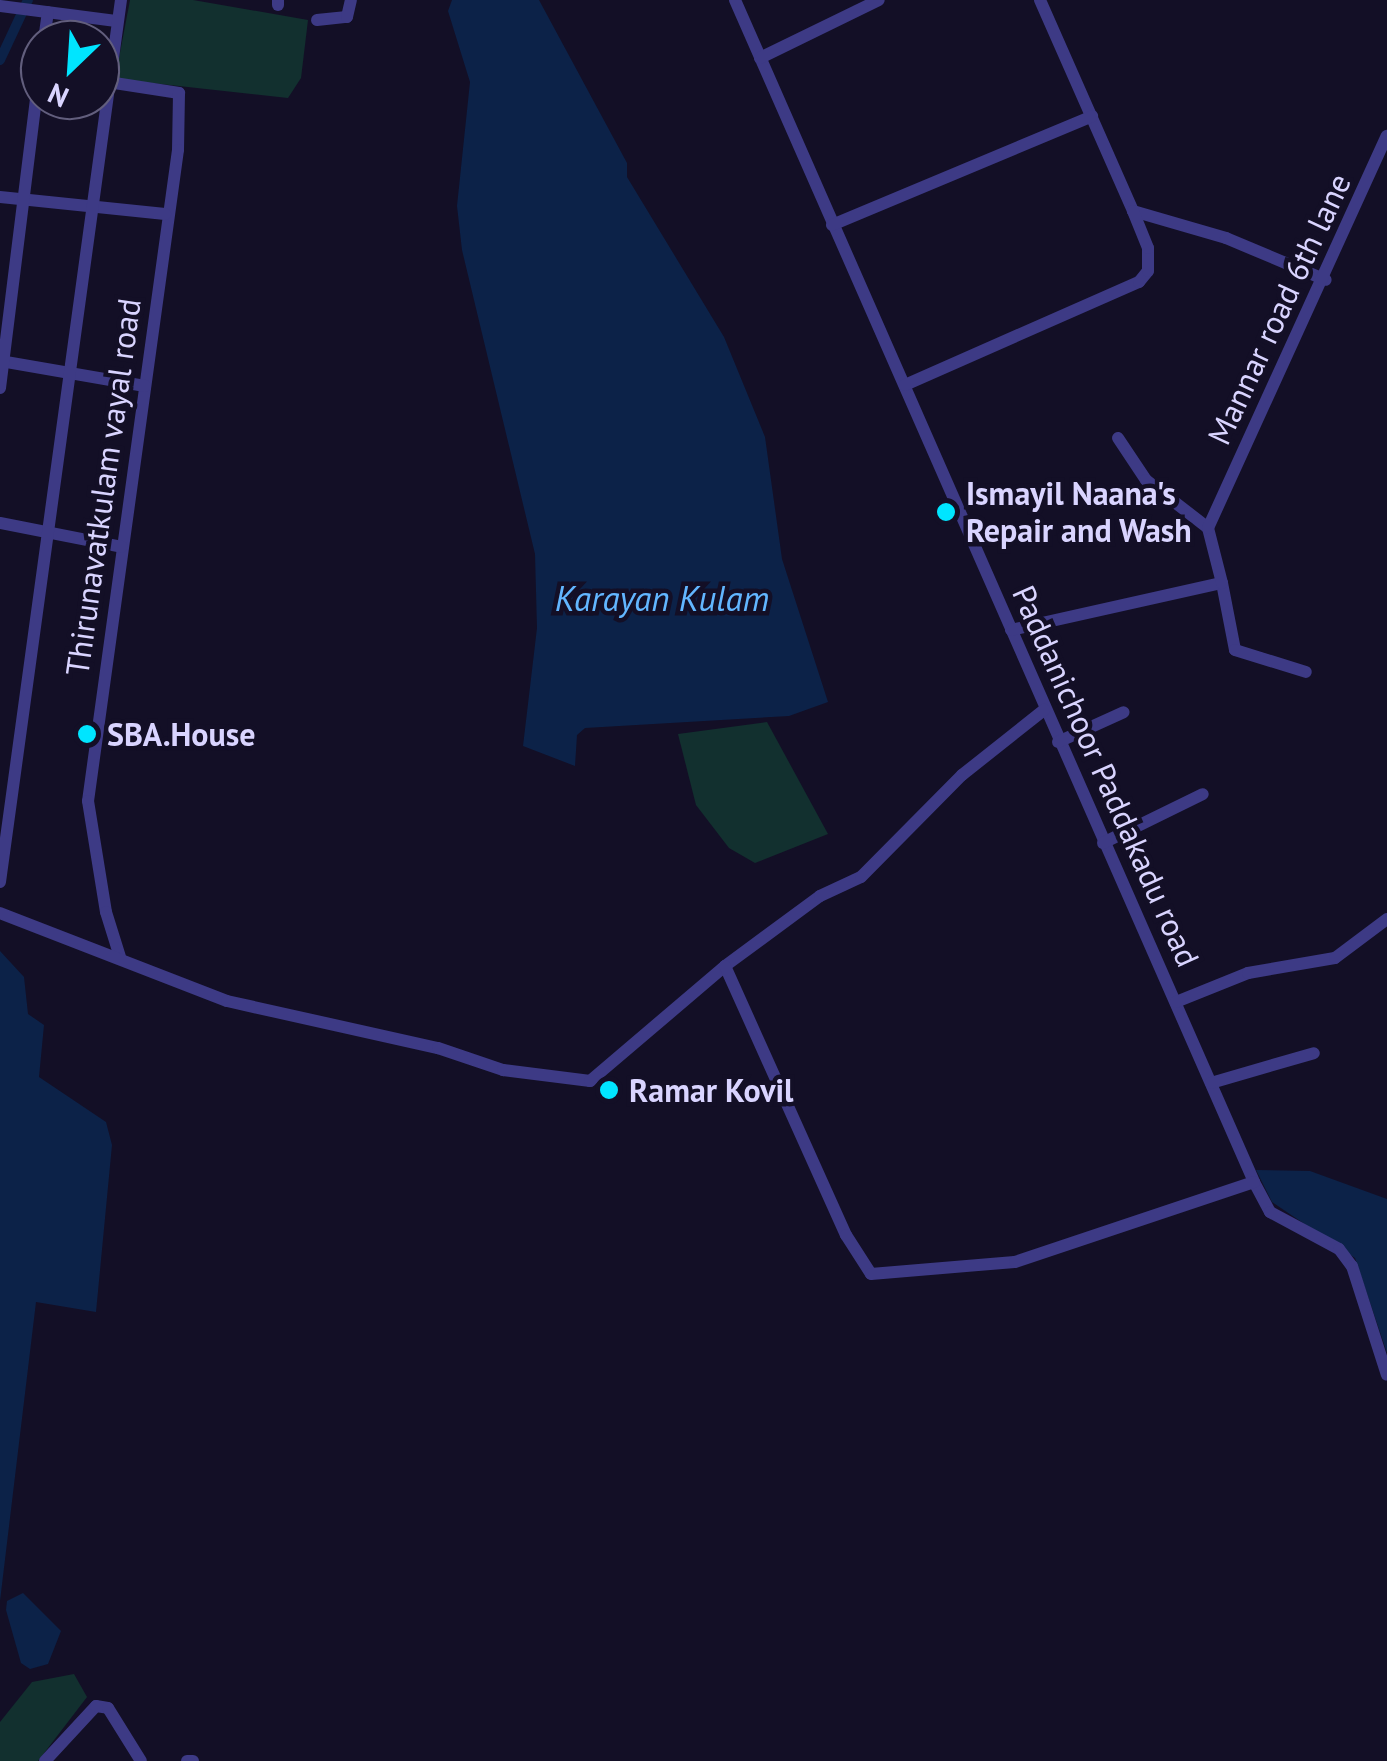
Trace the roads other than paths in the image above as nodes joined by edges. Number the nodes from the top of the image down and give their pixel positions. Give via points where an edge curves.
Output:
1 (351, 0) edge
2 (735, 0) edge
3 (880, 0) edge
4 (1040, 0) edge
5 (0, 6) edge
6 (58, 9) edge
7 (111, 20) edge
8 (317, 20) dead end
9 (760, 58) junction
10 (120, 84) edge
11 (1092, 116) junction
12 (33, 120) edge
13 (103, 120) edge
14 (1387, 136) edge
15 (0, 197) edge
16 (22, 199) junction
17 (92, 208) junction
18 (1133, 212) junction
19 (165, 214) junction
20 (832, 225) junction
21 (1326, 280) junction
22 (2, 361) edge
23 (72, 374) junction
24 (905, 385) junction
25 (145, 386) junction
26 (0, 388) edge
27 (1118, 438) dead end
28 (0, 524) edge
29 (1208, 528) junction
30 (50, 534) junction
31 (122, 547) junction
32 (1222, 583) junction
33 (1010, 630) junction
34 (1306, 672) dead end
35 (1044, 710) junction
36 (1124, 712) dead end
37 (1058, 742) junction
38 (1203, 794) dead end
39 (1103, 843) junction
40 (0, 882) edge
41 (0, 913) edge
42 (1387, 919) edge
43 (120, 957) junction
44 (725, 966) junction
45 (1176, 1002) junction
46 (1314, 1053) dead end
47 (1211, 1084) junction
48 (1254, 1182) junction
49 (1387, 1376) edge
50 (45, 1761) edge
51 (140, 1761) edge

1 - 8 street via 347,18
2 - 9 street, Paddanichoor Paddakadu road
3 - 9 street
4 - 11 street
5 - 6 street
6 - 7 street
9 - 20 street, Paddanichoor Paddakadu road
10 - 19 street, Thirunavatkulam vayal road via 179,92 178,150
11 - 18 street
11 - 20 street
12 - 16 street
13 - 17 street
14 - 21 street, Mannar road 6th lane
15 - 16 street
16 - 17 street
16 - 22 street
17 - 19 street
17 - 23 street
18 - 21 street via 1226,238
18 - 24 street via 1148,248 1148,270 1139,282
19 - 25 street, Thirunavatkulam vayal road
20 - 24 street, Paddanichoor Paddakadu road
21 - 29 street, Mannar road 6th lane
22 - 23 street
22 - 26 street
23 - 25 street
23 - 30 street
24 - 33 street, Paddanichoor Paddakadu road
25 - 31 street, Thirunavatkulam vayal road
27 - 29 street via 1146,480
28 - 30 street
29 - 32 street
30 - 31 street
30 - 40 street
31 - 43 street, Thirunavatkulam vayal road via 88,801
32 - 33 street
32 - 34 street via 1235,650
33 - 35 street, Paddanichoor Paddakadu road
35 - 37 street, Paddanichoor Paddakadu road
35 - 44 street via 962,775 861,877 820,896
36 - 37 street
37 - 39 street, Paddanichoor Paddakadu road
38 - 39 street
39 - 45 street, Paddanichoor Paddakadu road
41 - 43 street
42 - 45 street via 1335,958 1248,973
43 - 44 street via 227,1001 438,1048 503,1070 590,1081
44 - 48 street via 846,1236 871,1274 1015,1262
45 - 47 street, Paddanichoor Paddakadu road
46 - 47 street
47 - 48 street, Paddanichoor Paddakadu road
48 - 49 street, Paddanichoor Paddakadu road via 1270,1212 1340,1248 1352,1266
50 - 51 street via 96,1706 108,1708

